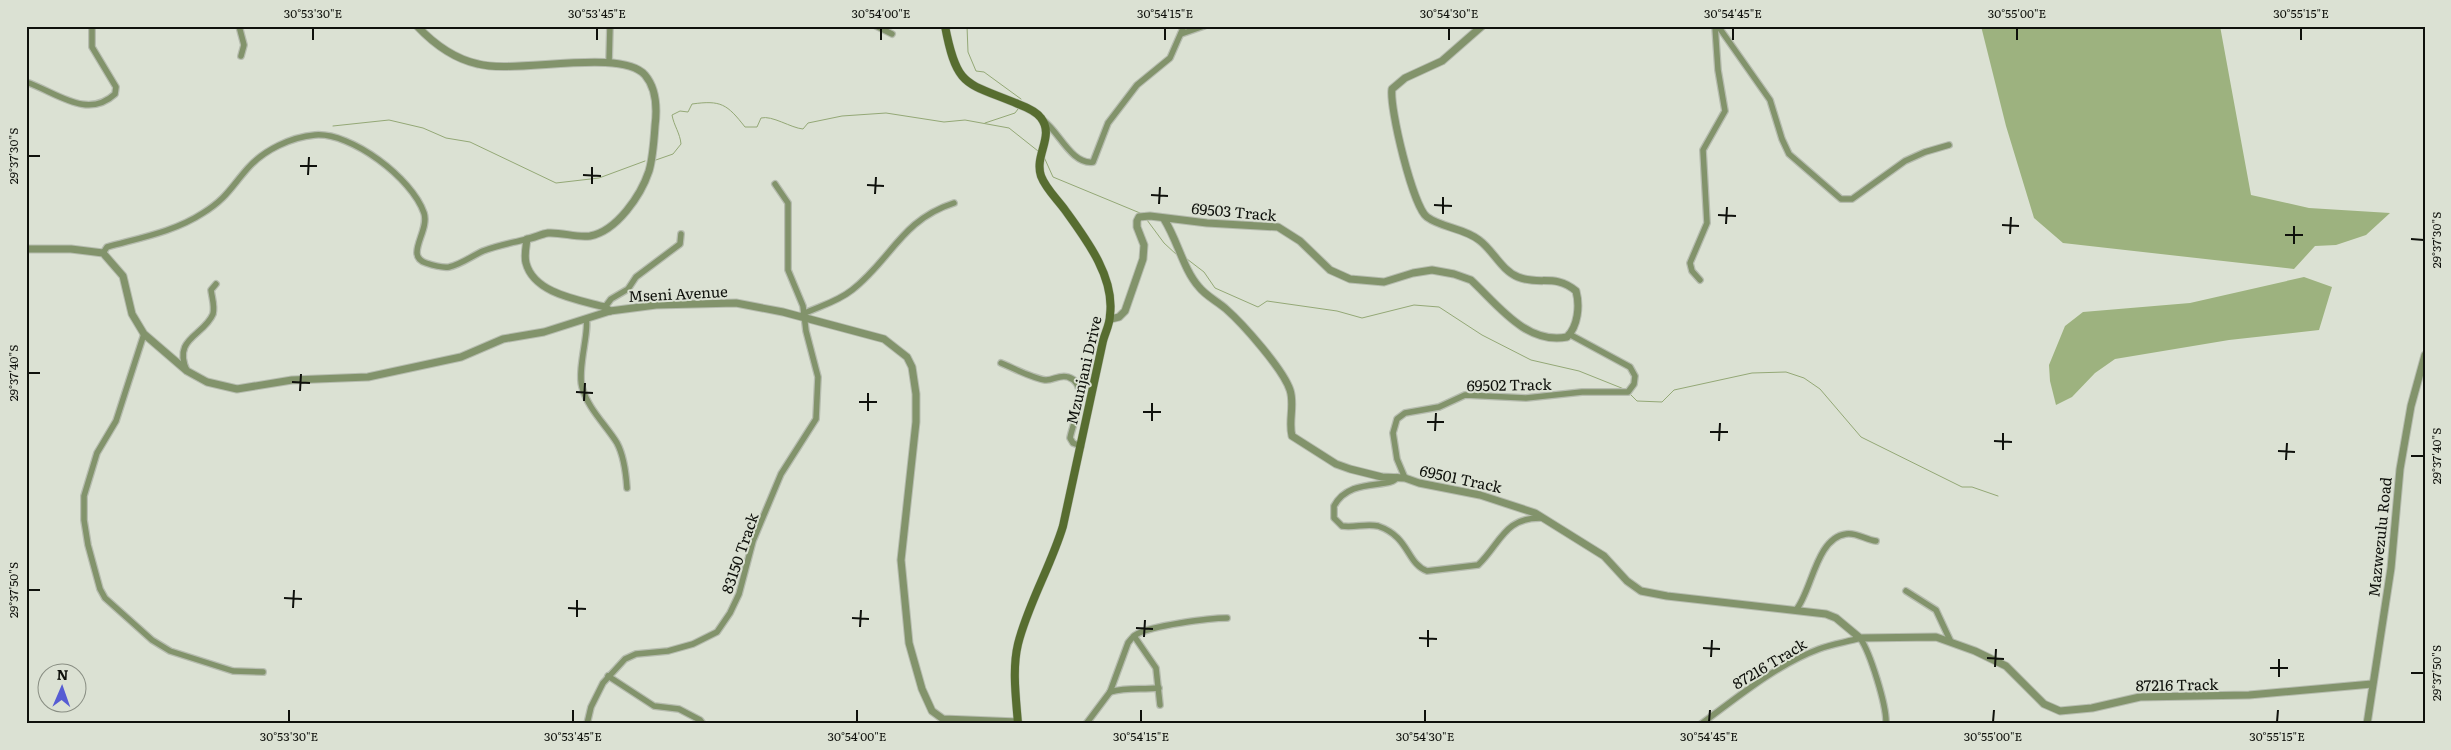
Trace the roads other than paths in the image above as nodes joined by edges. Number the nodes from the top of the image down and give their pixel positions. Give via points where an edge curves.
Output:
1 (92, 26) edge
2 (239, 26) edge
3 (418, 26) edge
4 (610, 26) edge
5 (876, 26) edge
6 (945, 26) edge
7 (1184, 26) edge
8 (1204, 26) edge
9 (1482, 26) edge
10 (1717, 26) edge
11 (892, 34) dead end
12 (1180, 34) junction
13 (241, 56) dead end
14 (609, 63) junction
15 (26, 82) edge
16 (1042, 119) junction
17 (1949, 145) dead end
18 (775, 184) dead end
19 (954, 203) dead end
20 (1164, 219) junction
21 (682, 234) dead end
22 (527, 240) junction
23 (26, 249) edge
24 (103, 253) junction
25 (1700, 280) dead end
26 (216, 284) dead end
27 (608, 309) junction
28 (804, 316) junction
29 (1110, 316) junction
30 (586, 319) junction
31 (144, 334) junction
32 (1569, 334) junction
33 (2425, 355) edge
34 (1001, 363) dead end
35 (188, 371) junction
36 (1080, 446) junction
37 (1401, 478) junction
38 (627, 488) dead end
39 (1547, 518) junction
40 (1876, 541) dead end
41 (1906, 591) dead end
42 (1796, 610) junction
43 (1226, 618) dead end
44 (1134, 636) junction
45 (1860, 638) junction
46 (1950, 640) junction
47 (263, 672) dead end
48 (608, 676) junction
49 (2372, 684) junction
50 (1159, 688) junction
51 (1110, 692) junction
52 (1160, 704) dead end
53 (1018, 723) edge
54 (587, 724) edge
55 (703, 724) edge
56 (1086, 724) edge
57 (1701, 724) edge
58 (1886, 724) edge
59 (2367, 724) edge

1 - 15 street via 92,47 116,87 115,94 97,106 80,104
2 - 13 street via 244,45
3 - 14 street via 447,51 479,65 512,68
4 - 14 street
5 - 11 street
6 - 16 main road via 955,63 967,82 979,90 1034,111
7 - 12 street
8 - 12 street
9 - 32 street via 1442,61 1405,78 1392,89 1396,121 1417,205 1426,216 1478,239 1518,277 1558,280 1576,291 1578,307 1574,328
10 - 17 street via 1770,100 1789,154 1840,199 1852,199 1905,161
10 - 25 street via 1718,70 1725,104 1719,123 1703,150 1707,223 1690,263
12 - 16 street via 1170,58 1137,84 1108,123 1093,162 1081,161 1052,126
14 - 22 street via 636,69 652,88 656,114 649,170 644,183 614,223 598,234 580,237 550,233
16 - 29 main road, Mzunjani Drive via 1047,135 1041,159 1042,176 1104,273
18 - 28 street, 83150 Track via 788,203 788,270
19 - 28 street via 914,225 852,290
20 - 29 street, 69503 Track via 1138,218 1137,227 1144,245 1143,259 1125,311 1116,318 1111,319
20 - 32 street, 69503 Track via 1278,227 1300,241 1330,270 1350,279 1384,282 1432,270 1462,276 1471,280 1509,318 1526,329 1548,337
20 - 37 street, 69501 Track via 1176,239 1188,272 1199,288 1235,318 1278,367 1292,402 1292,436 1350,470
21 - 27 street via 680,244 636,277 628,289 611,299
22 - 24 street via 510,242 447,267 424,262 416,252 424,232 424,213 410,189 378,159 336,138 317,135 272,149 248,167 226,196 192,220 107,248
22 - 27 street, Mseni Avenue via 525,261 536,279 555,292
23 - 24 street
24 - 31 street via 124,276 132,314
26 - 35 street via 211,290 212,316 185,347 183,360
27 - 28 street, Mseni Avenue via 679,303 736,303
27 - 30 street
28 - 48 street, 83150 Track via 818,377 816,419 782,474 753,541 739,594 730,613 717,632 706,639 668,651 630,655
28 - 53 street, Mseni Avenue via 884,339 907,357 912,367 917,409 901,560 914,666 929,706 939,718
29 - 36 main road, Mzunjani Drive
30 - 35 street via 544,332 503,338 461,357 368,377 292,380 238,390 207,382
30 - 38 street via 582,387 602,425 616,442 624,462
31 - 35 street
31 - 47 street via 116,421 97,454 86,484 86,531 100,589 105,598 160,646 226,669
32 - 37 street, 69502 Track via 1626,364 1634,372 1634,384 1628,392 1526,398 1465,395 1439,407 1400,415 1395,424 1394,439
33 - 49 street, Mazwezulu Road via 2411,406 2400,469 2391,568
34 - 36 street via 1045,380 1068,377 1076,383 1080,393 1070,438
36 - 53 main road, Mzunjani Drive via 1056,548 1018,644
37 - 39 street, 69501 Track via 1480,494
37 - 39 street via 1346,491 1334,506 1334,518 1342,526 1372,525 1394,534 1416,563 1427,571 1478,564 1503,533 1520,520
39 - 42 street, 69501 Track via 1604,556 1627,581 1641,590 1667,596
40 - 42 street via 1852,534 1834,539 1822,556
41 - 46 street via 1936,610
42 - 45 street, 69501 Track via 1831,616
43 - 44 street via 1154,629
44 - 50 street via 1153,661
44 - 51 street via 1128,643
45 - 46 street, 87216 Track via 1930,636
45 - 57 street, 87216 Track via 1819,649 1794,661
45 - 58 street via 1867,648 1877,680
46 - 49 street, 87216 Track via 2006,666 2044,704 2060,710 2086,709 2140,697 2249,695
48 - 54 street, 83150 Track via 591,708
48 - 55 street via 654,706 679,710
49 - 59 street, Mazwezulu Road
50 - 51 street via 1140,690 1127,687
50 - 52 street
51 - 56 street

